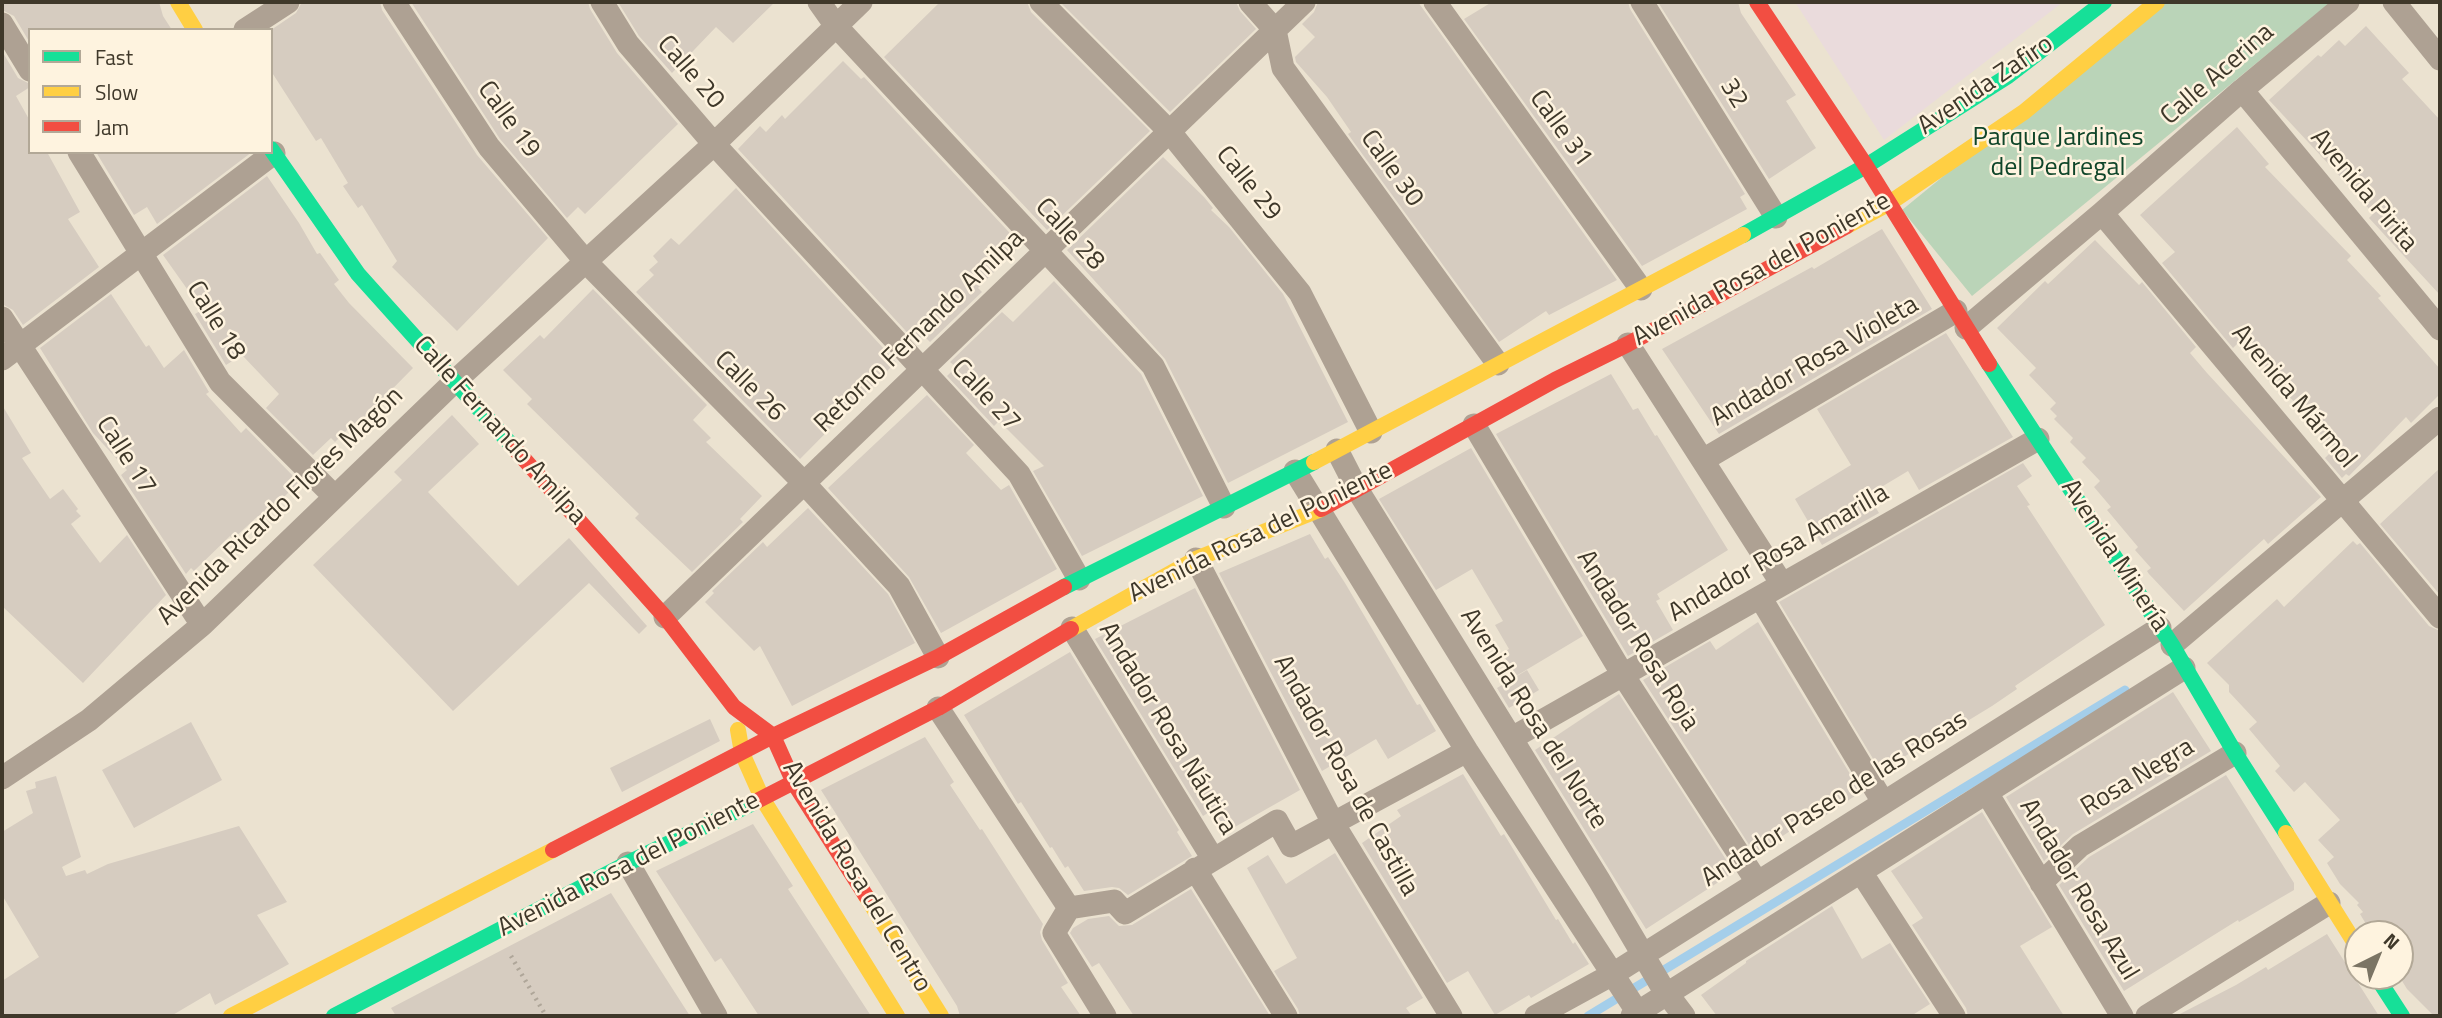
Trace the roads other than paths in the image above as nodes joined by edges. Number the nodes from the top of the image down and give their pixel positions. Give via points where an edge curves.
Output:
1 (178, 2) edge
2 (288, 2) edge
3 (394, 2) edge
4 (602, 2) edge
5 (819, 2) edge
6 (861, 2) edge
7 (1041, 2) edge
8 (1250, 2) edge
9 (1304, 2) edge
10 (1435, 2) edge
11 (1642, 2) edge
12 (1757, 2) edge
13 (2104, 2) edge
14 (2157, 2) edge
15 (2348, 2) edge
16 (2394, 2) edge
17 (2, 24) edge
18 (836, 26) junction
19 (194, 28) edge
20 (248, 28) edge
21 (1275, 30) junction
22 (2440, 59) edge
23 (28, 67) edge
24 (2242, 90) junction
25 (1170, 131) junction
26 (714, 144) junction
27 (273, 152) edge
28 (80, 154) edge
29 (268, 154) edge
30 (1866, 166) junction
31 (1888, 204) junction
32 (2102, 213) junction
33 (1776, 216) junction
34 (1046, 250) junction
35 (140, 253) junction
36 (586, 263) junction
37 (1641, 289) junction
38 (2, 318) edge
39 (1961, 320) junction
40 (2440, 329) edge
41 (1628, 344) junction
42 (11, 352) edge
43 (1499, 364) junction
44 (922, 369) junction
45 (454, 382) junction
46 (2440, 418) edge
47 (1474, 425) junction
48 (1371, 432) junction
49 (2038, 439) junction
50 (1337, 450) junction
51 (1703, 460) junction
52 (1295, 471) junction
53 (804, 483) junction
54 (1357, 489) junction
55 (334, 496) junction
56 (2344, 501) junction
57 (1224, 507) junction
58 (1317, 511) junction
59 (1196, 559) junction
60 (1079, 579) junction
61 (1782, 584) junction
62 (1760, 597) junction
63 (665, 617) junction
64 (2440, 617) edge
65 (202, 625) junction
66 (1072, 628) junction
67 (2166, 636) junction
68 (938, 657) junction
69 (2184, 668) junction
70 (1623, 675) junction
71 (734, 707) junction
72 (938, 708) junction
73 (773, 736) junction
74 (1512, 738) junction
75 (1467, 751) junction
76 (742, 753) junction
77 (2235, 753) junction
78 (2, 778) edge
79 (794, 783) junction
80 (1987, 793) junction
81 (762, 798) junction
82 (1883, 803) junction
83 (1333, 823) junction
84 (628, 863) junction
85 (1204, 864) junction
86 (1861, 872) junction
87 (1758, 882) junction
88 (2041, 883) junction
89 (2329, 903) junction
90 (1069, 908) junction
91 (2344, 926) edge
92 (1646, 960) junction
93 (1615, 978) junction
94 (2385, 990) edge
95 (1664, 991) junction
96 (1635, 1012) edge
97 (2152, 1015) edge
98 (231, 1016) edge
99 (334, 1016) edge
100 (716, 1016) edge
101 (897, 1016) edge
102 (941, 1016) edge
103 (1105, 1016) edge
104 (1286, 1016) edge
105 (1451, 1016) edge
106 (1536, 1016) edge
107 (1684, 1016) edge
108 (1954, 1016) edge
109 (2122, 1016) edge
110 (2402, 1016) edge

1 - 19 street
2 - 20 street
3 - 36 street, Calle 19 via 489,147
4 - 26 street, Calle 20 via 628,44
5 - 18 street, Calle 28
6 - 18 street, Avenida Ricardo Flores Magón
7 - 25 street, Calle 29
8 - 21 street, Calle 30
9 - 21 street, Retorno Fernando Amilpa
10 - 37 street, Calle 31
11 - 33 street, 32
12 - 30 street, Avenida Minería
13 - 30 street, Avenida Zafiro via 2008,76
14 - 31 street, Avenida Rosa del Poniente via 2024,112
15 - 24 street, Calle Acerina
16 - 22 street
17 - 23 street
18 - 26 street, Avenida Ricardo Flores Magón
18 - 34 street, Calle 28
21 - 25 street, Retorno Fernando Amilpa
21 - 43 street, Calle 30 via 1283,68
24 - 32 street, Calle Acerina
24 - 40 street, Avenida Pirita
25 - 34 street, Retorno Fernando Amilpa
25 - 48 street, Calle 29 via 1300,293
26 - 36 street, Avenida Ricardo Flores Magón
26 - 44 street, Calle 27
27 - 45 street, Calle Fernando Amilpa via 358,274
28 - 35 street, Calle 18
29 - 35 street
30 - 31 street, Avenida Minería
30 - 33 street, Avenida Rosa del Poniente
31 - 39 street, Avenida Minería
31 - 41 street, Avenida Rosa del Poniente
32 - 39 street, Calle Acerina
32 - 56 street, Avenida Mármol
33 - 37 street, Avenida Rosa del Poniente
34 - 44 street, Retorno Fernando Amilpa
34 - 57 street, Calle 28 via 1153,366
35 - 42 street
35 - 55 street, Calle 18 via 220,382
36 - 45 street, Avenida Ricardo Flores Magón
36 - 53 street, Calle 26
37 - 43 street, Avenida Rosa del Poniente
38 - 42 street, Calle 17
39 - 49 street, Avenida Minería
39 - 51 street, Andador Rosa Violeta
41 - 47 street, Avenida Rosa del Poniente
41 - 51 street
42 - 65 street, Calle 17
43 - 48 street, Avenida Rosa del Poniente
44 - 53 street, Retorno Fernando Amilpa
44 - 60 street, Calle 27 via 1019,474
45 - 55 street, Avenida Ricardo Flores Magón
45 - 63 street, Calle Fernando Amilpa
46 - 56 street, Andador Paseo de las Rosas
47 - 54 street, Avenida Rosa del Poniente
47 - 70 street, Andador Rosa Roja
48 - 50 street, Avenida Rosa del Poniente
49 - 61 street, Andador Rosa Amarilla
49 - 67 street, Avenida Minería
50 - 52 street, Avenida Rosa del Poniente
50 - 54 street, Avenida Rosa del Norte
51 - 61 street
52 - 57 street, Avenida Rosa del Poniente
52 - 58 street
53 - 63 street, Retorno Fernando Amilpa
53 - 68 street, Calle 26 via 899,586
54 - 58 street, Avenida Rosa del Poniente
54 - 74 street, Avenida Rosa del Norte
55 - 65 street, Avenida Ricardo Flores Magón
56 - 64 street, Avenida Mármol
56 - 67 street, Andador Paseo de las Rosas
57 - 60 street, Avenida Rosa del Poniente
58 - 59 street, Avenida Rosa del Poniente
58 - 75 street
59 - 66 street, Avenida Rosa del Poniente
59 - 83 street, Andador Rosa de Castilla
60 - 68 street, Avenida Rosa del Poniente
61 - 62 street, Andador Rosa Amarilla
62 - 70 street, Andador Rosa Amarilla
62 - 82 street
63 - 71 street, Calle Fernando Amilpa
65 - 78 street, Avenida Ricardo Flores Magón via 89,720
66 - 72 street, Avenida Rosa del Poniente
66 - 85 street, Andador Rosa Náutica
67 - 69 street, Avenida Minería
67 - 82 street, Andador Paseo de las Rosas
68 - 73 street, Avenida Rosa del Poniente
69 - 77 street, Avenida Minería
69 - 80 street
70 - 74 street, Andador Rosa Amarilla
70 - 87 street, Andador Rosa Roja
71 - 73 street, Calle Fernando Amilpa
71 - 76 street, Calle Fernando Amilpa
72 - 79 street, Avenida Rosa del Poniente
72 - 90 street
73 - 76 street, Avenida Rosa del Poniente
73 - 79 street, Avenida Rosa del Centro
74 - 92 street, Avenida Rosa del Norte
75 - 83 street
75 - 93 street
76 - 81 street, Avenida Rosa del Centro
76 - 98 street, Avenida Rosa del Poniente
77 - 88 street, Rosa Negra via 2080,846
77 - 89 street, Avenida Minería
79 - 81 street, Avenida Rosa del Poniente
79 - 102 street, Avenida Rosa del Centro
80 - 86 street
80 - 88 street, Andador Rosa Azul
81 - 84 street, Avenida Rosa del Poniente
81 - 101 street, Avenida Rosa del Centro
82 - 87 street, Andador Paseo de las Rosas
83 - 85 street via 1291,846 1277,821
83 - 105 street, Andador Rosa de Castilla
84 - 99 street, Avenida Rosa del Poniente
84 - 100 street
85 - 90 street via 1125,913 1114,901
85 - 104 street, Andador Rosa Náutica
86 - 95 street
86 - 108 street
87 - 92 street, Andador Paseo de las Rosas
88 - 109 street, Andador Rosa Azul
89 - 91 street, Avenida Minería
89 - 97 street
90 - 103 street via 1054,933
92 - 93 street, Andador Paseo de las Rosas
92 - 95 street, Avenida Rosa del Norte
93 - 96 street
93 - 106 street, Andador Paseo de las Rosas
94 - 110 street
95 - 96 street
95 - 107 street, Avenida Rosa del Norte

